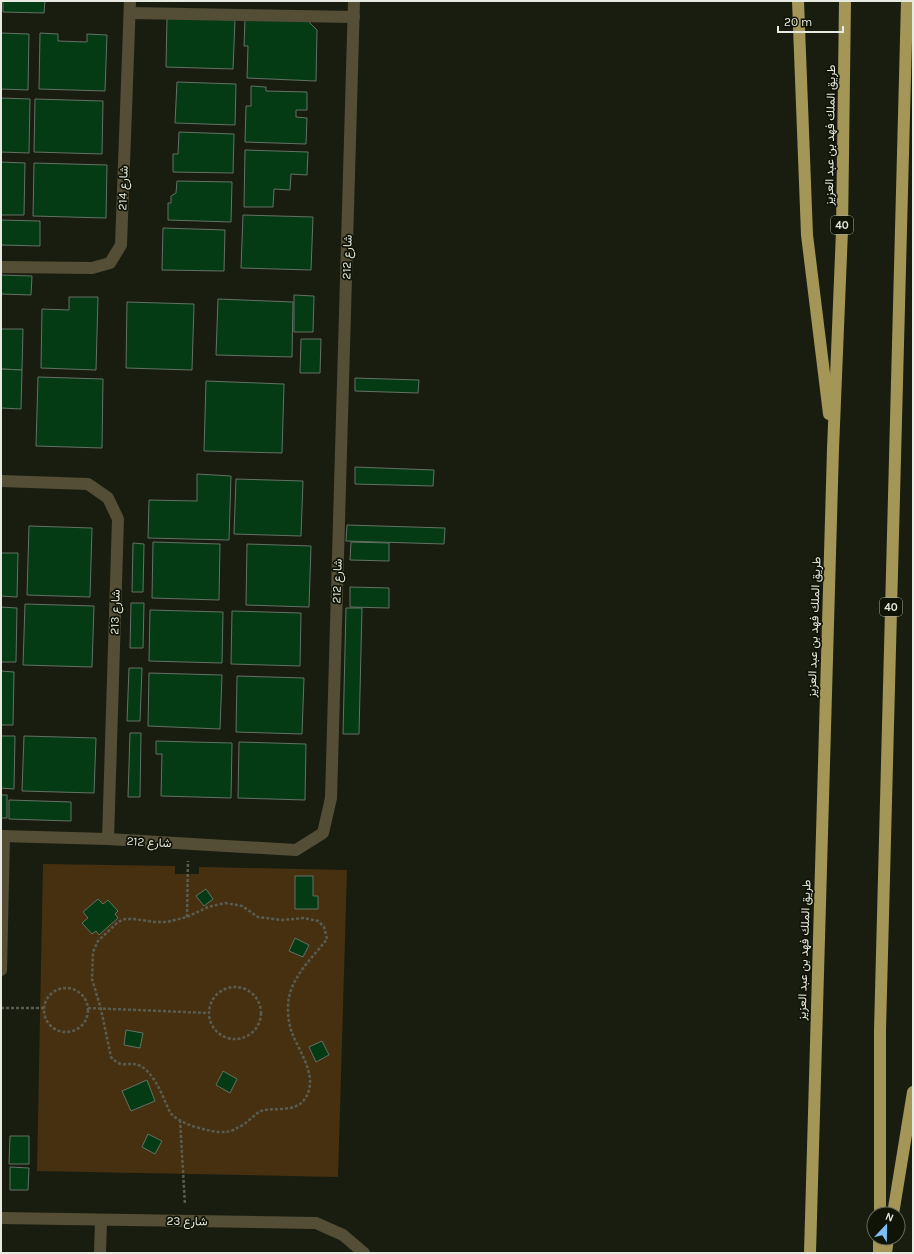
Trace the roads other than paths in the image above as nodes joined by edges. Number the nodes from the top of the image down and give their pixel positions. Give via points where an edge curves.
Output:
1 (354, 1) edge
2 (798, 1) edge
3 (845, 1) edge
4 (907, 1) edge
5 (130, 7) edge
6 (354, 17) junction
7 (1, 266) edge
8 (833, 449) junction
9 (1, 481) edge
10 (3, 836) edge
11 (108, 839) junction
12 (1, 970) edge
13 (913, 1092) edge
14 (880, 1206) edge
15 (893, 1206) edge
16 (1, 1218) edge
17 (101, 1220) junction
18 (100, 1253) edge
19 (364, 1253) edge
20 (810, 1253) edge

1 - 6 street, شارع 212
2 - 8 highway via 807,235
3 - 8 highway, طريق الملك فهد بن عبد العزيز / 40 via 842,231
4 - 14 highway, 40 via 880,1030
5 - 6 street
5 - 7 street, شارع 214 via 120,245 110,263 92,268
6 - 11 street, شارع 212 via 331,798 323,833 296,850
8 - 20 highway, طريق الملك فهد بن عبد العزيز / 40
9 - 11 street, شارع 213 via 88,484 108,498 118,519
10 - 11 street, شارع 212
10 - 12 street
13 - 15 highway
16 - 17 street, شارع 23
17 - 18 street
17 - 19 street, شارع 23 via 316,1223 343,1235

